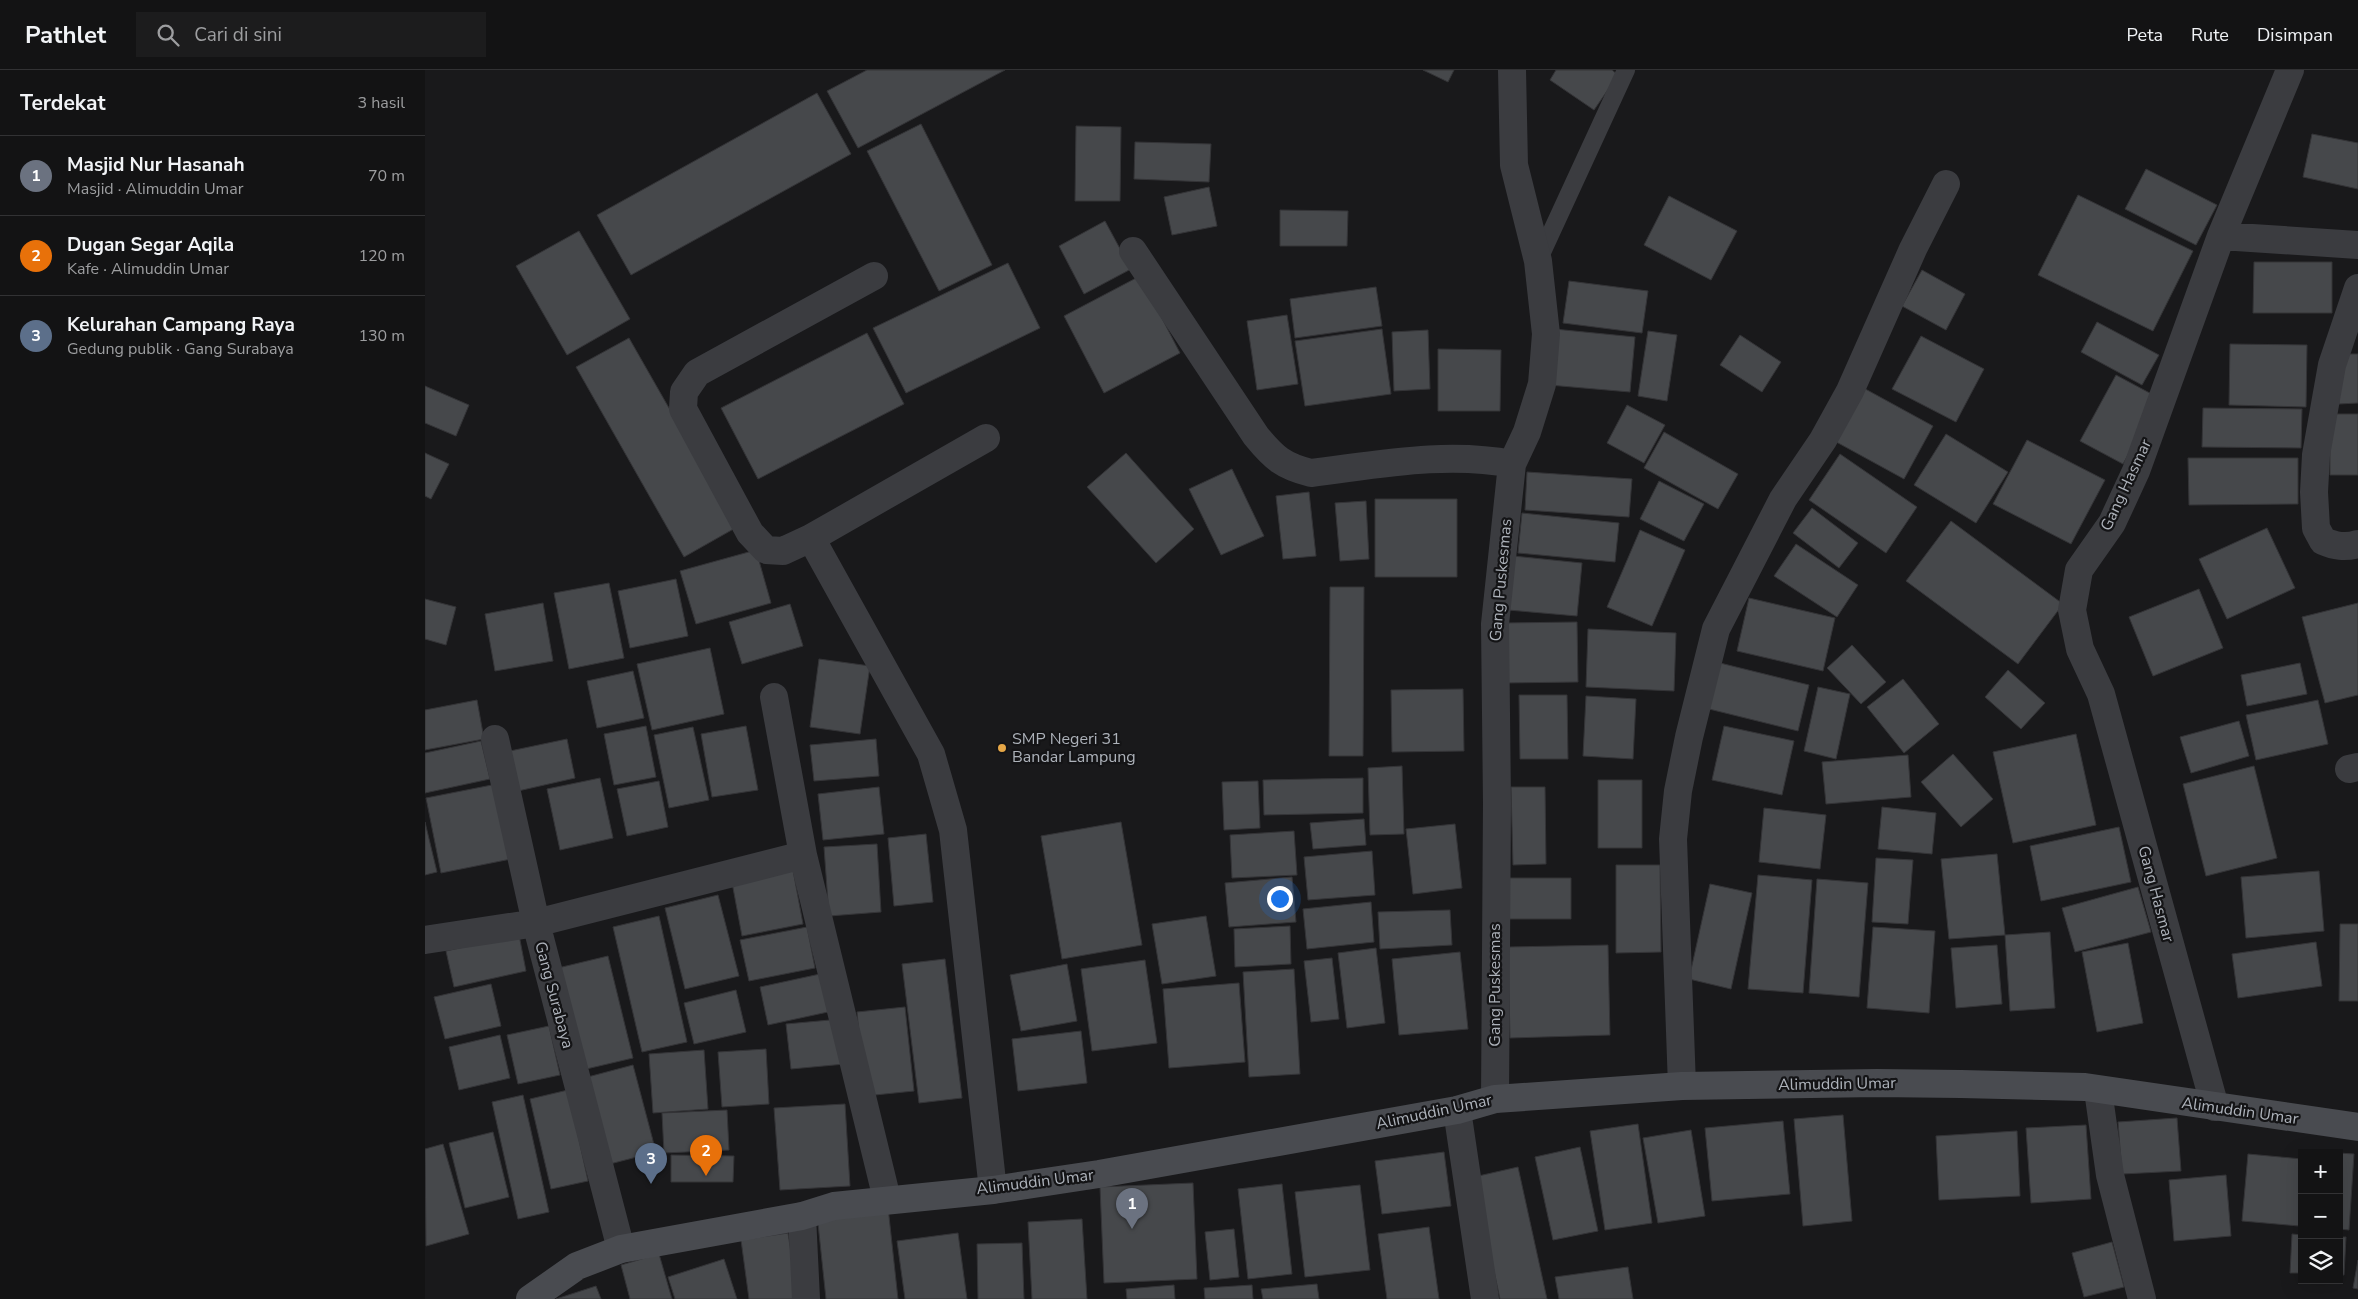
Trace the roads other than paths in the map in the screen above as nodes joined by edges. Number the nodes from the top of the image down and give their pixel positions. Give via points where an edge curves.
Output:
1 (1512, 70) edge
2 (1626, 70) edge
3 (2290, 70) edge
4 (1946, 184) dead end
5 (2221, 236) junction
6 (2358, 245) edge
7 (1133, 251) dead end
8 (1538, 261) junction
9 (874, 276) dead end
10 (2358, 288) edge
11 (986, 438) dead end
12 (1512, 464) junction
13 (811, 538) junction
14 (2358, 544) edge
15 (775, 697) dead end
16 (495, 739) dead end
17 (803, 855) junction
18 (536, 923) junction
19 (425, 940) edge
20 (1682, 1086) junction
21 (2098, 1090) junction
22 (1495, 1099) junction
23 (2215, 1107) junction
24 (1457, 1110) junction
25 (2358, 1127) edge
26 (993, 1190) junction
27 (887, 1199) junction
28 (802, 1216) junction
29 (621, 1249) junction
30 (530, 1299) edge
31 (806, 1299) edge
32 (1485, 1299) edge
33 (2142, 1299) edge

1 - 8 street, Gang Puskesmas via 1514,165
2 - 8 lane
3 - 5 street, Gang Hasmar
4 - 20 street via 1913,249 1850,391 1823,440 1783,499 1716,629 1689,737 1673,839
5 - 6 street
5 - 23 street, Gang Hasmar via 2136,471 2112,523 2079,570 2072,610 2080,649 2101,694
7 - 12 street via 1256,436 1273,457 1290,468 1311,473 1452,458
8 - 12 street, Gang Puskesmas via 1546,334 1542,384 1527,432
9 - 13 street via 697,373 684,392 683,409 750,533 766,550 783,551
10 - 14 street via 2332,365 2316,454 2314,492 2316,528 2323,541 2334,546
11 - 13 street
12 - 22 street, Gang Puskesmas via 1495,624
13 - 26 street via 931,754 945,798 953,830
15 - 17 street
16 - 18 street, Gang Surabaya
17 - 18 street
17 - 27 street
18 - 19 street
18 - 29 street, Gang Surabaya
20 - 21 street, Alimuddin Umar via 1877,1082
20 - 22 street, Alimuddin Umar
21 - 23 street, Alimuddin Umar
21 - 33 street via 2110,1175
22 - 24 street, Alimuddin Umar
23 - 25 street, Alimuddin Umar
24 - 26 street, Alimuddin Umar
24 - 32 street
26 - 27 street, Alimuddin Umar
27 - 28 street, Alimuddin Umar via 834,1206
28 - 29 street, Alimuddin Umar
28 - 31 street
29 - 30 street, Alimuddin Umar via 577,1266

